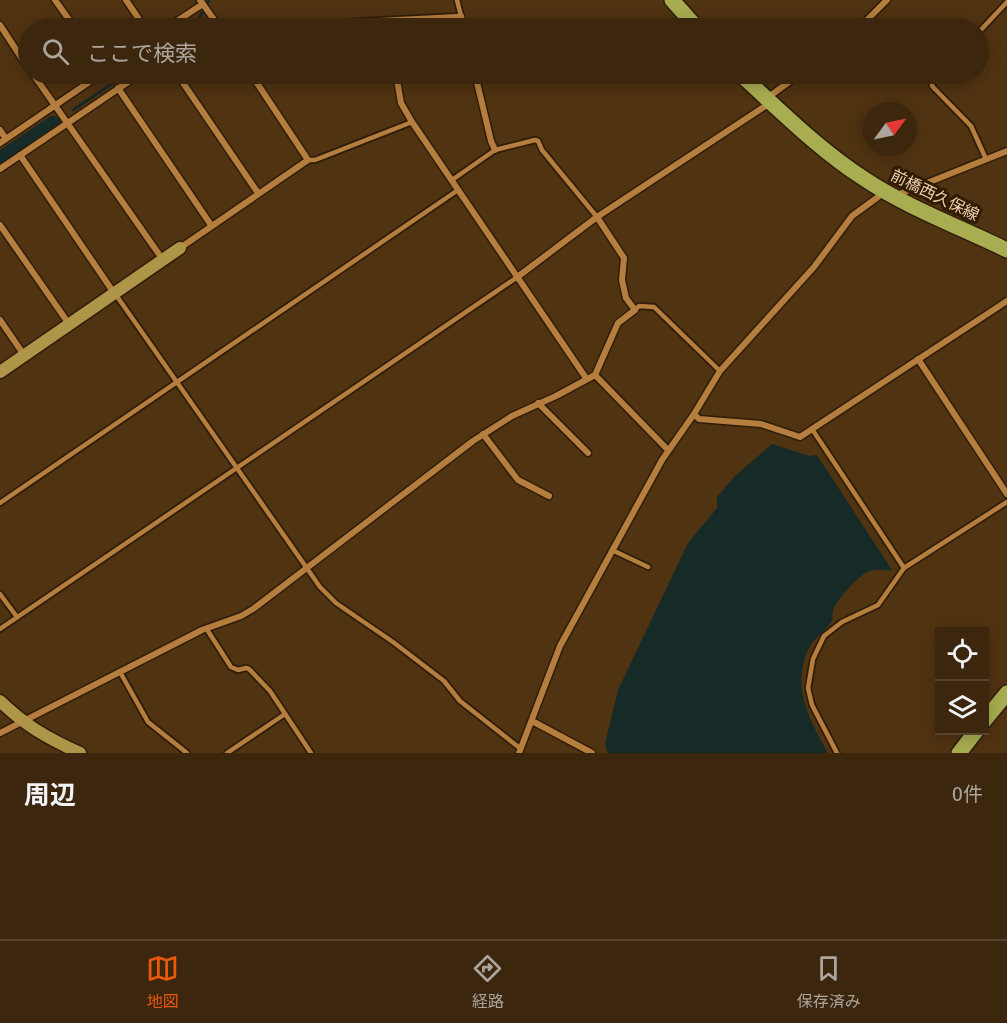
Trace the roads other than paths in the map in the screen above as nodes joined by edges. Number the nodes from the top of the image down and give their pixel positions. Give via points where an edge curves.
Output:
1 (55, 0) edge
2 (126, 0) edge
3 (457, 0) edge
4 (672, 0) edge
5 (887, 0) edge
6 (201, 2) edge
7 (1007, 2) edge
8 (461, 16) joint
9 (68, 18) edge
10 (138, 18) edge
11 (179, 18) edge
12 (212, 18) edge
13 (430, 18) edge
14 (688, 18) edge
15 (869, 18) edge
16 (989, 21) edge
17 (0, 25) edge
18 (18, 53) edge
19 (40, 84) edge
20 (86, 84) edge
21 (124, 84) edge
22 (184, 84) edge
23 (258, 84) edge
24 (398, 84) edge
25 (477, 84) edge
26 (752, 84) edge
27 (788, 84) edge
28 (932, 84) edge
29 (118, 88) junction
30 (769, 100) junction
31 (54, 106) junction
32 (68, 122) junction
33 (412, 122) junction
34 (0, 130) edge
35 (3, 141) edge
36 (495, 150) junction
37 (1007, 151) edge
38 (20, 155) junction
39 (986, 159) junction
40 (308, 160) junction
41 (0, 169) edge
42 (452, 180) junction
43 (458, 190) junction
44 (258, 193) junction
45 (888, 193) junction
46 (597, 217) junction
47 (0, 225) edge
48 (211, 225) junction
49 (180, 248) joint
50 (1007, 250) edge
51 (163, 260) junction
52 (516, 278) junction
53 (114, 293) junction
54 (1007, 301) edge
55 (636, 310) junction
56 (0, 320) edge
57 (70, 324) junction
58 (24, 355) junction
59 (918, 359) junction
60 (720, 371) junction
61 (0, 372) edge
62 (595, 375) junction
63 (586, 378) junction
64 (177, 383) junction
65 (538, 403) junction
66 (694, 414) junction
67 (812, 429) junction
68 (483, 434) junction
69 (668, 450) junction
70 (588, 453) dead end
71 (237, 468) junction
72 (1007, 494) edge
73 (549, 496) dead end
74 (0, 502) edge
75 (1007, 502) edge
76 (612, 550) junction
77 (648, 567) dead end
78 (305, 568) junction
79 (904, 568) junction
80 (0, 594) edge
81 (17, 617) junction
82 (206, 628) junction
83 (0, 629) edge
84 (120, 672) junction
85 (1007, 693) edge
86 (0, 701) edge
87 (285, 714) junction
88 (989, 715) edge
89 (532, 721) junction
90 (22, 722) junction
91 (0, 733) edge
92 (973, 735) edge
93 (520, 751) edge
94 (80, 753) edge
95 (187, 753) edge
96 (227, 753) edge
97 (311, 753) edge
98 (592, 753) edge
99 (837, 753) edge
100 (958, 753) edge

1 - 9 street
2 - 10 street
3 - 8 lane
4 - 14 main road
5 - 15 street
6 - 11 street
6 - 12 street
7 - 16 lane
8 - 13 lane
17 - 18 street
19 - 31 street
20 - 31 street
21 - 29 street
22 - 44 street
23 - 40 street
24 - 33 street via 401,103
25 - 36 street
26 - 30 main road, 前橋西久保線
27 - 30 street
28 - 39 lane via 971,126
29 - 32 street
29 - 48 street
30 - 45 main road, 前橋西久保線 via 807,137
30 - 46 street
31 - 32 street
31 - 35 street
32 - 38 street
32 - 51 street
33 - 40 lane
33 - 42 street
34 - 35 street
36 - 42 lane
36 - 46 lane via 538,141
37 - 39 street
38 - 41 street
38 - 53 street
39 - 45 street
40 - 44 street
42 - 43 street
43 - 52 street
43 - 64 lane
44 - 48 street
45 - 50 main road, 前橋西久保線
45 - 60 street via 852,216 814,267
46 - 52 street
46 - 55 street via 624,258 622,280 626,298
47 - 57 street
48 - 49 street
49 - 51 street
51 - 53 street
52 - 63 street
52 - 71 lane
53 - 57 street
53 - 64 lane
54 - 59 street
55 - 60 lane via 639,306 654,307
55 - 62 street via 618,322
56 - 58 street
57 - 58 street
58 - 61 street
59 - 67 street
59 - 72 street
60 - 66 street
62 - 63 street
62 - 69 street
63 - 65 street
64 - 71 lane
64 - 74 lane
65 - 68 street
65 - 70 street
66 - 67 street via 699,419 768,426 801,437
66 - 69 street
67 - 79 lane
68 - 73 street via 518,480
68 - 78 street
69 - 76 street
71 - 78 lane
71 - 81 lane
75 - 79 lane
76 - 77 lane
76 - 89 street via 560,646
78 - 82 street via 253,609
78 - 93 lane via 336,603 444,681 460,701
79 - 99 lane via 878,605 842,622 824,636 813,659 808,688 812,705
80 - 81 lane
81 - 83 lane
82 - 84 street
82 - 87 lane via 231,667 249,669
84 - 90 street
84 - 95 lane via 148,722
85 - 88 main road
86 - 90 street
87 - 96 lane
87 - 97 lane
89 - 93 street
89 - 98 street
90 - 91 street
90 - 94 street
92 - 100 main road

